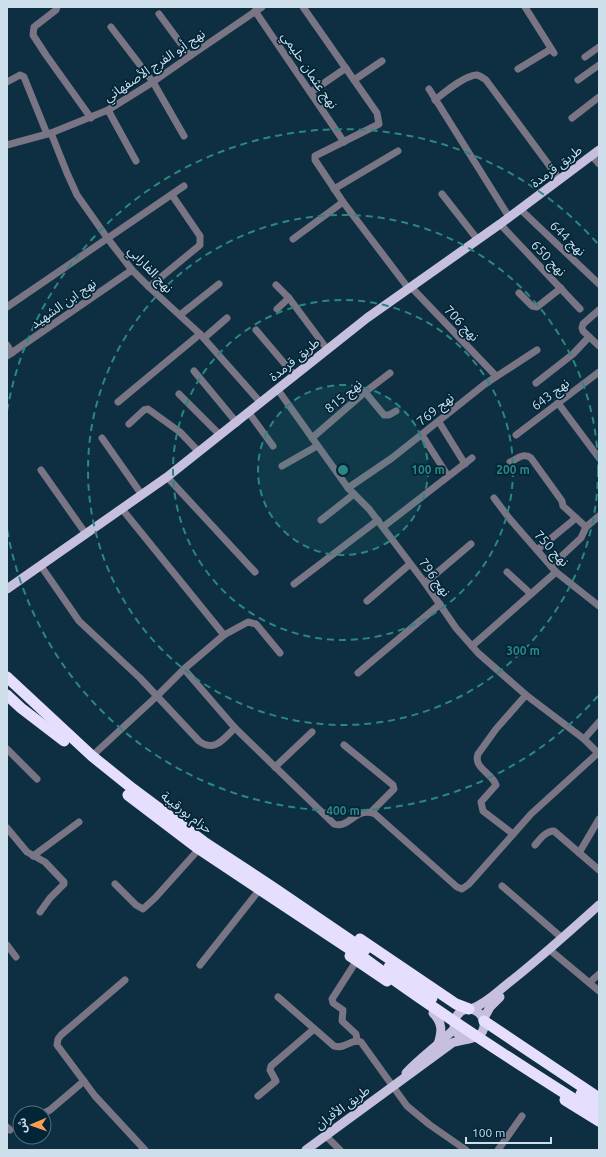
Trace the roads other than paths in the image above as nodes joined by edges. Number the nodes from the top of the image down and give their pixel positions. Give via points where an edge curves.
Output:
1 (57, 7) edge
2 (262, 7) edge
3 (304, 7) edge
4 (525, 7) edge
5 (255, 12) junction
6 (159, 14) dead end
7 (111, 26) dead end
8 (599, 48) edge
9 (190, 56) junction
10 (585, 57) dead end
11 (382, 61) dead end
12 (599, 65) edge
13 (346, 68) junction
14 (518, 69) dead end
15 (354, 80) junction
16 (578, 80) dead end
17 (7, 82) edge
18 (154, 82) junction
19 (429, 89) dead end
20 (311, 92) junction
21 (599, 97) edge
22 (435, 100) junction
23 (108, 110) junction
24 (91, 118) junction
25 (572, 118) dead end
26 (49, 133) junction
27 (184, 136) dead end
28 (344, 142) junction
29 (7, 145) edge
30 (398, 151) dead end
31 (595, 153) edge
32 (136, 161) dead end
33 (599, 164) edge
34 (560, 180) junction
35 (184, 186) dead end
36 (334, 189) junction
37 (442, 194) dead end
38 (172, 195) junction
39 (343, 202) junction
40 (520, 209) junction
41 (509, 217) junction
42 (500, 224) junction
43 (108, 239) junction
44 (293, 239) dead end
45 (478, 240) junction
46 (132, 270) junction
47 (219, 284) dead end
48 (599, 284) edge
49 (276, 285) dead end
50 (149, 288) junction
51 (410, 288) junction
52 (561, 288) junction
53 (519, 292) dead end
54 (289, 298) junction
55 (7, 308) edge
56 (277, 309) dead end
57 (580, 309) dead end
58 (599, 310) edge
59 (180, 315) junction
60 (227, 318) dead end
61 (256, 330) dead end
62 (202, 336) junction
63 (589, 337) junction
64 (7, 345) edge
65 (599, 346) edge
66 (328, 349) junction
67 (537, 350) dead end
68 (10, 354) edge
69 (194, 371) dead end
70 (599, 372) edge
71 (390, 373) dead end
72 (295, 376) junction
73 (496, 376) junction
74 (536, 382) dead end
75 (278, 390) junction
76 (365, 392) junction
77 (180, 394) dead end
78 (118, 402) dead end
79 (261, 403) junction
80 (558, 403) junction
81 (396, 410) dead end
82 (249, 413) junction
83 (438, 422) junction
84 (237, 423) junction
85 (129, 424) dead end
86 (516, 434) dead end
87 (220, 435) junction
88 (422, 435) junction
89 (102, 438) dead end
90 (312, 438) junction
91 (273, 446) dead end
92 (317, 446) junction
93 (199, 452) junction
94 (472, 458) dead end
95 (599, 458) edge
96 (510, 462) dead end
97 (465, 464) junction
98 (282, 466) dead end
99 (40, 470) dead end
100 (448, 476) junction
101 (167, 477) junction
102 (348, 488) junction
103 (354, 494) junction
104 (142, 495) junction
105 (494, 498) dead end
106 (122, 509) junction
107 (599, 516) edge
108 (576, 518) junction
109 (321, 520) dead end
110 (378, 520) junction
111 (383, 527) junction
112 (586, 527) junction
113 (86, 534) junction
114 (471, 544) dead end
115 (537, 550) junction
116 (410, 564) junction
117 (41, 566) junction
118 (553, 569) junction
119 (255, 572) dead end
120 (507, 572) dead end
121 (425, 583) junction
122 (294, 584) dead end
123 (8, 586) edge
124 (531, 594) junction
125 (367, 601) dead end
126 (440, 604) junction
127 (599, 606) edge
128 (224, 635) junction
129 (472, 646) junction
130 (280, 653) dead end
131 (7, 668) edge
132 (184, 669) junction
133 (358, 673) dead end
134 (7, 677) edge
135 (7, 687) edge
136 (7, 695) edge
137 (526, 695) junction
138 (157, 696) junction
139 (27, 701) junction
140 (599, 722) edge
141 (235, 728) junction
142 (312, 732) dead end
143 (66, 738) junction
144 (584, 739) junction
145 (344, 744) dead end
146 (7, 749) edge
147 (599, 753) edge
148 (92, 756) junction
149 (275, 767) junction
150 (37, 779) dead end
151 (371, 812) junction
152 (599, 819) edge
153 (79, 822) dead end
154 (7, 828) edge
155 (513, 834) junction
156 (535, 845) dead end
157 (199, 849) junction
158 (579, 853) junction
159 (33, 856) junction
160 (599, 870) edge
161 (115, 884) dead end
162 (502, 886) dead end
163 (267, 890) junction
164 (599, 905) edge
165 (40, 912) dead end
166 (562, 938) junction
167 (7, 945) edge
168 (550, 950) junction
169 (361, 956) junction
170 (16, 957) dead end
171 (200, 965) dead end
172 (599, 974) edge
173 (519, 976) junction
174 (125, 980) dead end
175 (590, 982) junction
176 (599, 991) edge
177 (278, 997) dead end
178 (496, 1001) junction
179 (470, 1009) junction
180 (433, 1013) junction
181 (483, 1021) junction
182 (455, 1028) junction
183 (314, 1029) junction
184 (499, 1032) junction
185 (468, 1039) junction
186 (357, 1040) junction
187 (438, 1044) junction
188 (84, 1082) junction
189 (393, 1086) junction
190 (258, 1096) dead end
191 (599, 1098) edge
192 (52, 1108) edge
193 (598, 1114) edge
194 (522, 1116) dead end
195 (326, 1136) junction
196 (145, 1150) edge
197 (306, 1150) edge
198 (340, 1150) edge
199 (466, 1150) edge
200 (498, 1150) edge

1 - 24 street via 34,27 33,35
2 - 5 street, نهج أبو الفرج الأصفهاني
3 - 13 street
4 - 14 street via 553,51
5 - 9 street, نهج أبو الفرج الأصفهاني
5 - 20 street, نهج عثمان حليمي
6 - 9 street
7 - 18 street
8 - 10 street
9 - 18 street, نهج أبو الفرج الأصفهاني
11 - 15 street
12 - 16 street
13 - 15 street
13 - 20 street
15 - 28 street via 377,113 379,124
17 - 26 street, نهج الفارابي via 20,75 24,77
18 - 23 street, نهج أبو الفرج الأصفهاني
18 - 27 street
19 - 22 street
20 - 28 street, نهج عثمان حليمي
21 - 25 street
22 - 34 street via 466,78 481,76
22 - 41 street
23 - 24 street, نهج أبو الفرج الأصفهاني
23 - 32 street
24 - 26 street, نهج أبو الفرج الأصفهاني
26 - 29 street, نهج أبو الفرج الأصفهاني
26 - 43 street, نهج الفارابي via 77,195
28 - 36 street, نهج 706 via 314,158
30 - 36 street
31 - 33 street
31 - 34 main road, طريق قرمدة
34 - 40 main road, طريق قرمدة
35 - 38 street
36 - 39 street, نهج 706
37 - 45 street
38 - 43 street
38 - 50 street via 200,236 200,245
39 - 44 street
39 - 51 street, نهج 706
40 - 41 main road, طريق قرمدة
40 - 48 street, نهج 644
41 - 42 main road, طريق قرمدة
42 - 45 main road, طريق قرمدة
42 - 52 street, نهج 650
43 - 46 street, نهج الفارابي
43 - 55 street
45 - 51 main road, طريق قرمدة
46 - 50 street, نهج الفارابي
46 - 68 street, نهج ابن الشهيد
47 - 59 street
49 - 54 street
50 - 59 street, نهج الفارابي
51 - 66 main road, طريق قرمدة
51 - 73 street, نهج 706
52 - 53 street via 537,307 532,306
52 - 57 street, نهج 650
54 - 56 street
54 - 66 street
58 - 63 street via 582,326
59 - 62 street, نهج الفارابي
60 - 62 street
61 - 72 street
62 - 78 street
62 - 79 street, نهج الفارابي
63 - 65 street
63 - 74 street via 573,354
64 - 68 street
66 - 72 main road, طريق قرمدة
67 - 73 street, نهج 769
69 - 84 street
70 - 80 street, نهج 643
71 - 76 street, نهج 815
72 - 75 main road, طريق قرمدة
73 - 83 street, نهج 769
75 - 79 main road, طريق قرمدة
75 - 90 street, نهج 796
76 - 81 street via 384,415 389,416
76 - 90 street, نهج 815
77 - 87 street
79 - 82 main road, طريق قرمدة
80 - 86 street, نهج 643
80 - 95 street
82 - 84 main road, طريق قرمدة
82 - 91 street
83 - 88 street, نهج 769
83 - 97 street
84 - 87 main road, طريق قرمدة
85 - 93 street via 148,409 180,432
87 - 93 main road, طريق قرمدة
88 - 100 street
88 - 102 street, نهج 769
89 - 104 street
90 - 92 street, نهج 796
92 - 98 street
92 - 102 street, نهج 796
93 - 101 main road, طريق قرمدة
94 - 97 street
96 - 108 street via 524,455 531,458 563,506
97 - 100 street
99 - 113 street
100 - 111 street
101 - 104 main road, طريق قرمدة
101 - 119 street
102 - 103 street, نهج 796
103 - 109 street
103 - 110 street, نهج 796
104 - 106 main road, طريق قرمدة
105 - 115 street, نهج 750
106 - 113 main road, طريق قرمدة
106 - 128 street
107 - 112 street
108 - 112 street
108 - 115 street
110 - 111 street, نهج 796
110 - 122 street
111 - 116 street, نهج 796
112 - 118 street via 581,538
113 - 117 main road, طريق قرمدة
114 - 121 street
115 - 118 street, نهج 750
116 - 121 street, نهج 796
116 - 125 street
117 - 123 main road, طريق قرمدة
117 - 138 street via 78,621
118 - 124 street
118 - 127 street, نهج 750
120 - 124 street
121 - 126 street, نهج 796
124 - 129 street
126 - 129 street, نهج 796
126 - 133 street
128 - 130 street via 250,622 256,624
128 - 132 street
129 - 137 street, نهج 796
131 - 143 highway via 33,694
132 - 138 street
132 - 141 street
134 - 139 highway, حزام بورقيبة
135 - 139 highway, حزام بورقيبة
136 - 143 highway via 20,708
137 - 144 street, نهج 796
137 - 155 street via 496,728 477,758 479,765 496,783 481,802 483,811
138 - 141 street via 205,746 217,744
138 - 148 street
139 - 143 highway, حزام بورقيبة
140 - 144 street
141 - 149 street
142 - 149 street
143 - 148 highway, حزام بورقيبة
143 - 157 highway, حزام بورقيبة via 87,762
144 - 147 street, نهج 796
145 - 151 street via 393,785 394,789
146 - 150 street
147 - 155 street via 531,814
148 - 163 highway, حزام بورقيبة
149 - 151 street via 334,824 342,825 362,812
151 - 155 street via 462,889
152 - 158 street
153 - 159 street
154 - 159 street
156 - 158 street via 546,834 554,831
157 - 161 street via 143,909
157 - 163 highway, حزام بورقيبة
158 - 160 street
159 - 165 street via 50,866 64,882
162 - 166 street
163 - 169 highway, حزام بورقيبة
163 - 171 street
163 - 179 highway via 340,926 456,1004
164 - 166 main road
166 - 168 main road
167 - 170 street
168 - 173 main road
168 - 175 street
169 - 180 highway
169 - 186 street via 332,999 333,1003 343,1010 342,1021 353,1031
169 - 193 highway, bridge via 465,1029
172 - 175 street
173 - 178 main road
173 - 179 main road via 487,1002
174 - 188 street via 58,1039 59,1049
175 - 176 street
177 - 183 street
178 - 181 main road
178 - 184 main road via 493,1018
179 - 181 main road via 480,1014
179 - 182 main road via 457,1015
180 - 182 highway
180 - 187 main road via 441,1027
181 - 184 highway
181 - 185 main road via 484,1027 479,1036
182 - 185 main road via 457,1034
182 - 187 main road, طريق الأفران
183 - 186 street via 337,1048
183 - 190 street via 271,1066 270,1070 276,1080
184 - 191 highway
185 - 189 main road, طريق الأفران via 452,1043
185 - 193 highway
186 - 189 street via 364,1045
187 - 189 main road, طريق الأفران
188 - 192 street
188 - 196 street
189 - 195 main road, طريق الأفران
189 - 199 street via 416,1114
194 - 200 street
195 - 197 main road, طريق الأفران
195 - 198 street

